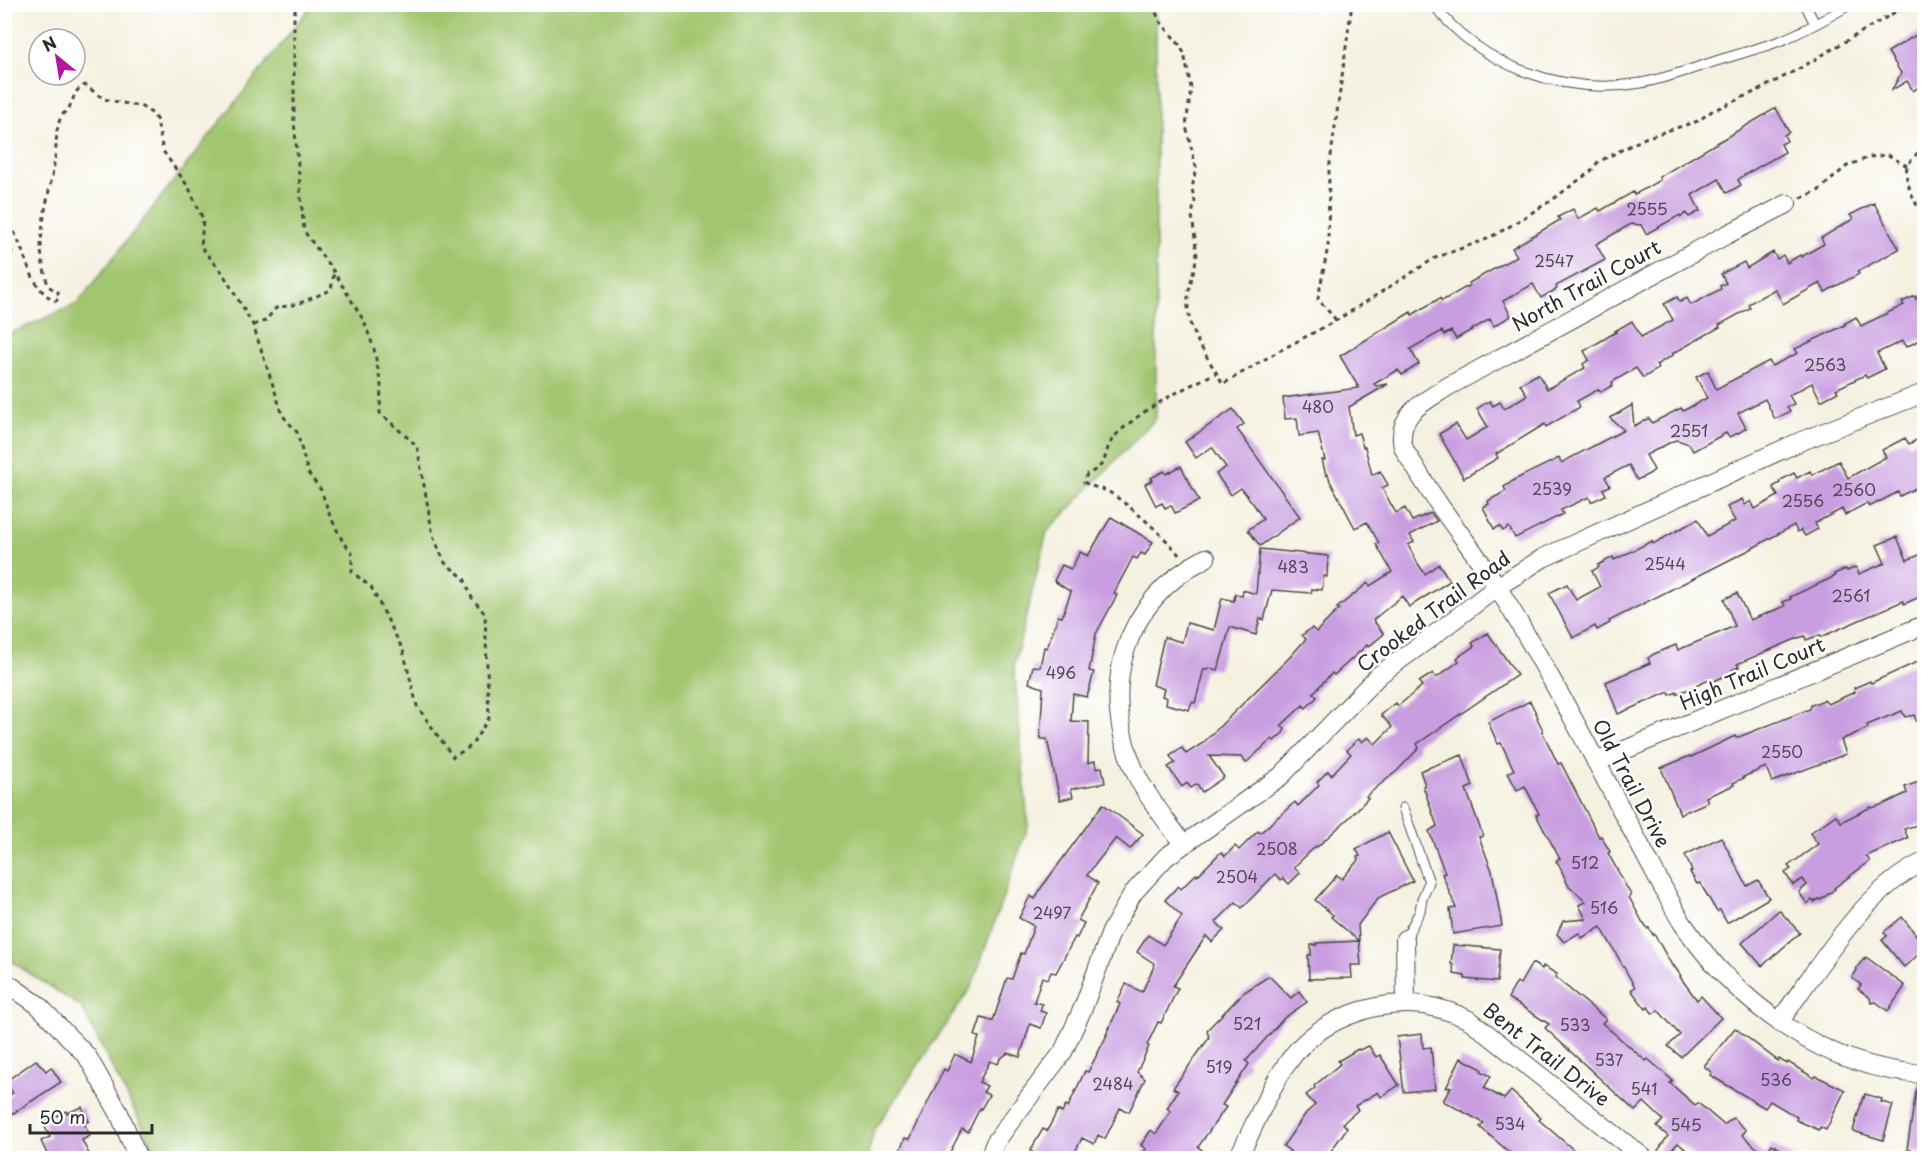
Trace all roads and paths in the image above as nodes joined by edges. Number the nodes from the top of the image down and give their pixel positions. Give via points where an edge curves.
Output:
1 (297, 4) edge
2 (1153, 4) edge
3 (1352, 4) edge
4 (1433, 4) edge
5 (1805, 4) edge
6 (1851, 4) edge
7 (1909, 4) edge
8 (1815, 24) junction
9 (1924, 146) edge
10 (1907, 166) junction
11 (1786, 204) joint
12 (4, 207) edge
13 (1924, 219) edge
14 (4, 242) edge
15 (4, 258) edge
16 (334, 272) junction
17 (1337, 320) junction
18 (253, 325) junction
19 (1216, 373) junction
20 (1924, 393) edge
21 (1410, 411) joint
22 (1206, 558) dead end
23 (1188, 567) junction
24 (1497, 587) junction
25 (1924, 626) edge
26 (1596, 762) junction
27 (1403, 808) dead end
28 (1183, 844) junction
29 (1924, 862) edge
30 (1405, 939) joint
31 (4, 981) edge
32 (1406, 1004) junction
33 (1779, 1022) junction
34 (1924, 1074) edge
35 (138, 1158) edge
36 (989, 1158) edge
37 (1238, 1158) edge
38 (1644, 1158) edge

1 - 16 path via 294,122 304,231
2 - 19 path via 1159,20 1184,53 1191,88 1186,126 1196,167 1192,215 1197,256 1188,309 1198,342
3 - 17 path via 1329,170 1328,246 1318,299
4 - 8 lane via 1469,40 1506,64 1547,79 1594,86 1618,86 1664,77 1777,42
5 - 8 lane
6 - 8 lane
7 - 17 path via 1802,67 1698,121 1645,138 1598,162 1573,185 1507,228 1435,258
9 - 10 path
10 - 11 path via 1888,155 1870,157 1847,166 1818,191
10 - 13 path via 1906,175
11 - 21 street, North Trail Court via 1447,387
12 - 18 path via 34,280 56,301 58,292 48,286 41,246 61,117 78,88 85,85 105,99 142,107 158,121 163,151 189,188 203,219 201,247 222,272
14 - 15 path via 12,252
16 - 18 path via 331,290 298,304 276,308 265,321
16 - 18 path via 364,321 381,385 380,413 417,446 433,536 446,563 464,578 472,598 485,614 489,718 471,746 453,757 417,706 403,650 371,586 352,572 352,553 330,516 321,490 308,473 297,432 283,416
17 - 19 path via 1222,384
19 - 23 path via 1182,388 1116,434 1108,445 1104,463 1087,474 1083,482 1108,491 1126,505 1173,546
20 - 24 street, Crooked Trail Road via 1799,442 1562,548
21 - 24 street, Old Trail Drive via 1401,428 1402,444
22 - 23 street
23 - 28 street via 1160,589 1138,620 1124,655 1119,690 1125,746 1138,778
24 - 26 street, Old Trail Drive
24 - 28 street, Crooked Trail Road via 1379,675 1281,776
25 - 26 street, High Trail Court
26 - 33 street, Old Trail Drive via 1682,922 1729,980
27 - 30 lane via 1429,882
28 - 36 street, Crooked Trail Road via 1147,876 1125,905 1063,1052 995,1143
29 - 33 street via 1879,892
30 - 32 street
31 - 35 street via 38,1005 87,1056 119,1113
32 - 37 street, Bent Trail Drive via 1360,1012 1332,1023 1309,1039 1289,1060
32 - 38 street, Bent Trail Drive via 1440,1008 1471,1020
33 - 34 street, Old Trail Drive via 1843,1057 1889,1070

